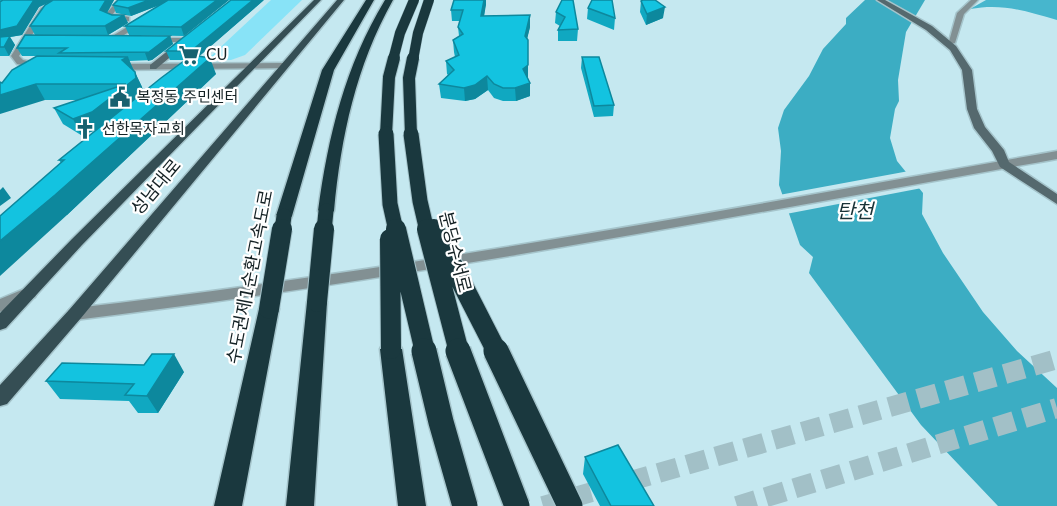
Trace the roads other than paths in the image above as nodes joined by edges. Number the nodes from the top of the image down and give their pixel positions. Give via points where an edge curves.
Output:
1 (65, 0) edge
2 (123, 0) edge
3 (176, 0) edge
4 (318, 0) edge
5 (341, 0) edge
6 (370, 0) edge
7 (389, 0) edge
8 (414, 0) edge
9 (429, 0) edge
10 (880, 0) edge
11 (975, 0) edge
12 (146, 19) junction
13 (196, 33) edge
14 (35, 39) edge
15 (20, 40) junction
16 (100, 40) edge
17 (110, 40) junction
18 (132, 40) edge
19 (143, 40) edge
20 (187, 40) junction
21 (951, 43) dead end
22 (59, 66) edge
23 (253, 66) junction
24 (284, 66) junction
25 (102, 67) edge
26 (153, 67) junction
27 (184, 67) junction
28 (167, 81) edge
29 (1057, 154) edge
30 (1004, 164) junction
31 (1057, 200) edge
32 (420, 201) junction
33 (390, 204) junction
34 (29, 293) junction
35 (0, 306) edge
36 (75, 314) junction
37 (0, 324) edge
38 (0, 398) edge
39 (228, 506) edge
40 (300, 506) edge
41 (412, 506) edge
42 (465, 506) edge
43 (517, 506) edge
44 (570, 506) edge

1 - 15 street via 44,10
2 - 12 street via 109,15 116,19
3 - 12 street
4 - 23 main road, 성남대로
5 - 24 main road, 성남대로
6 - 39 highway, 수도권제1순환고속도로, bridge via 328,70 284,216 270,309
7 - 40 highway, bridge via 373,24 348,92 332,156
8 - 33 highway, bridge via 400,33 389,77 386,125
9 - 32 highway, 분당수서로, bridge via 409,78 411,149
10 - 30 street via 935,33 963,61 972,109
11 - 21 street via 961,13
12 - 17 street
13 - 20 street
14 - 15 street
15 - 22 street via 15,56 20,62
16 - 17 street
17 - 18 street
19 - 20 street
20 - 26 street
23 - 24 street
23 - 27 street
23 - 34 main road, 성남대로
24 - 36 main road, 성남대로
25 - 26 street
26 - 27 street
27 - 28 street
29 - 30 street
30 - 31 street
30 - 36 street via 429,267
32 - 43 highway, 분당수서로, bridge via 457,348
32 - 44 highway, bridge
33 - 41 highway, bridge via 391,349
33 - 42 highway, bridge via 441,422
34 - 35 street
34 - 37 main road, 성남대로
36 - 38 main road, 성남대로

